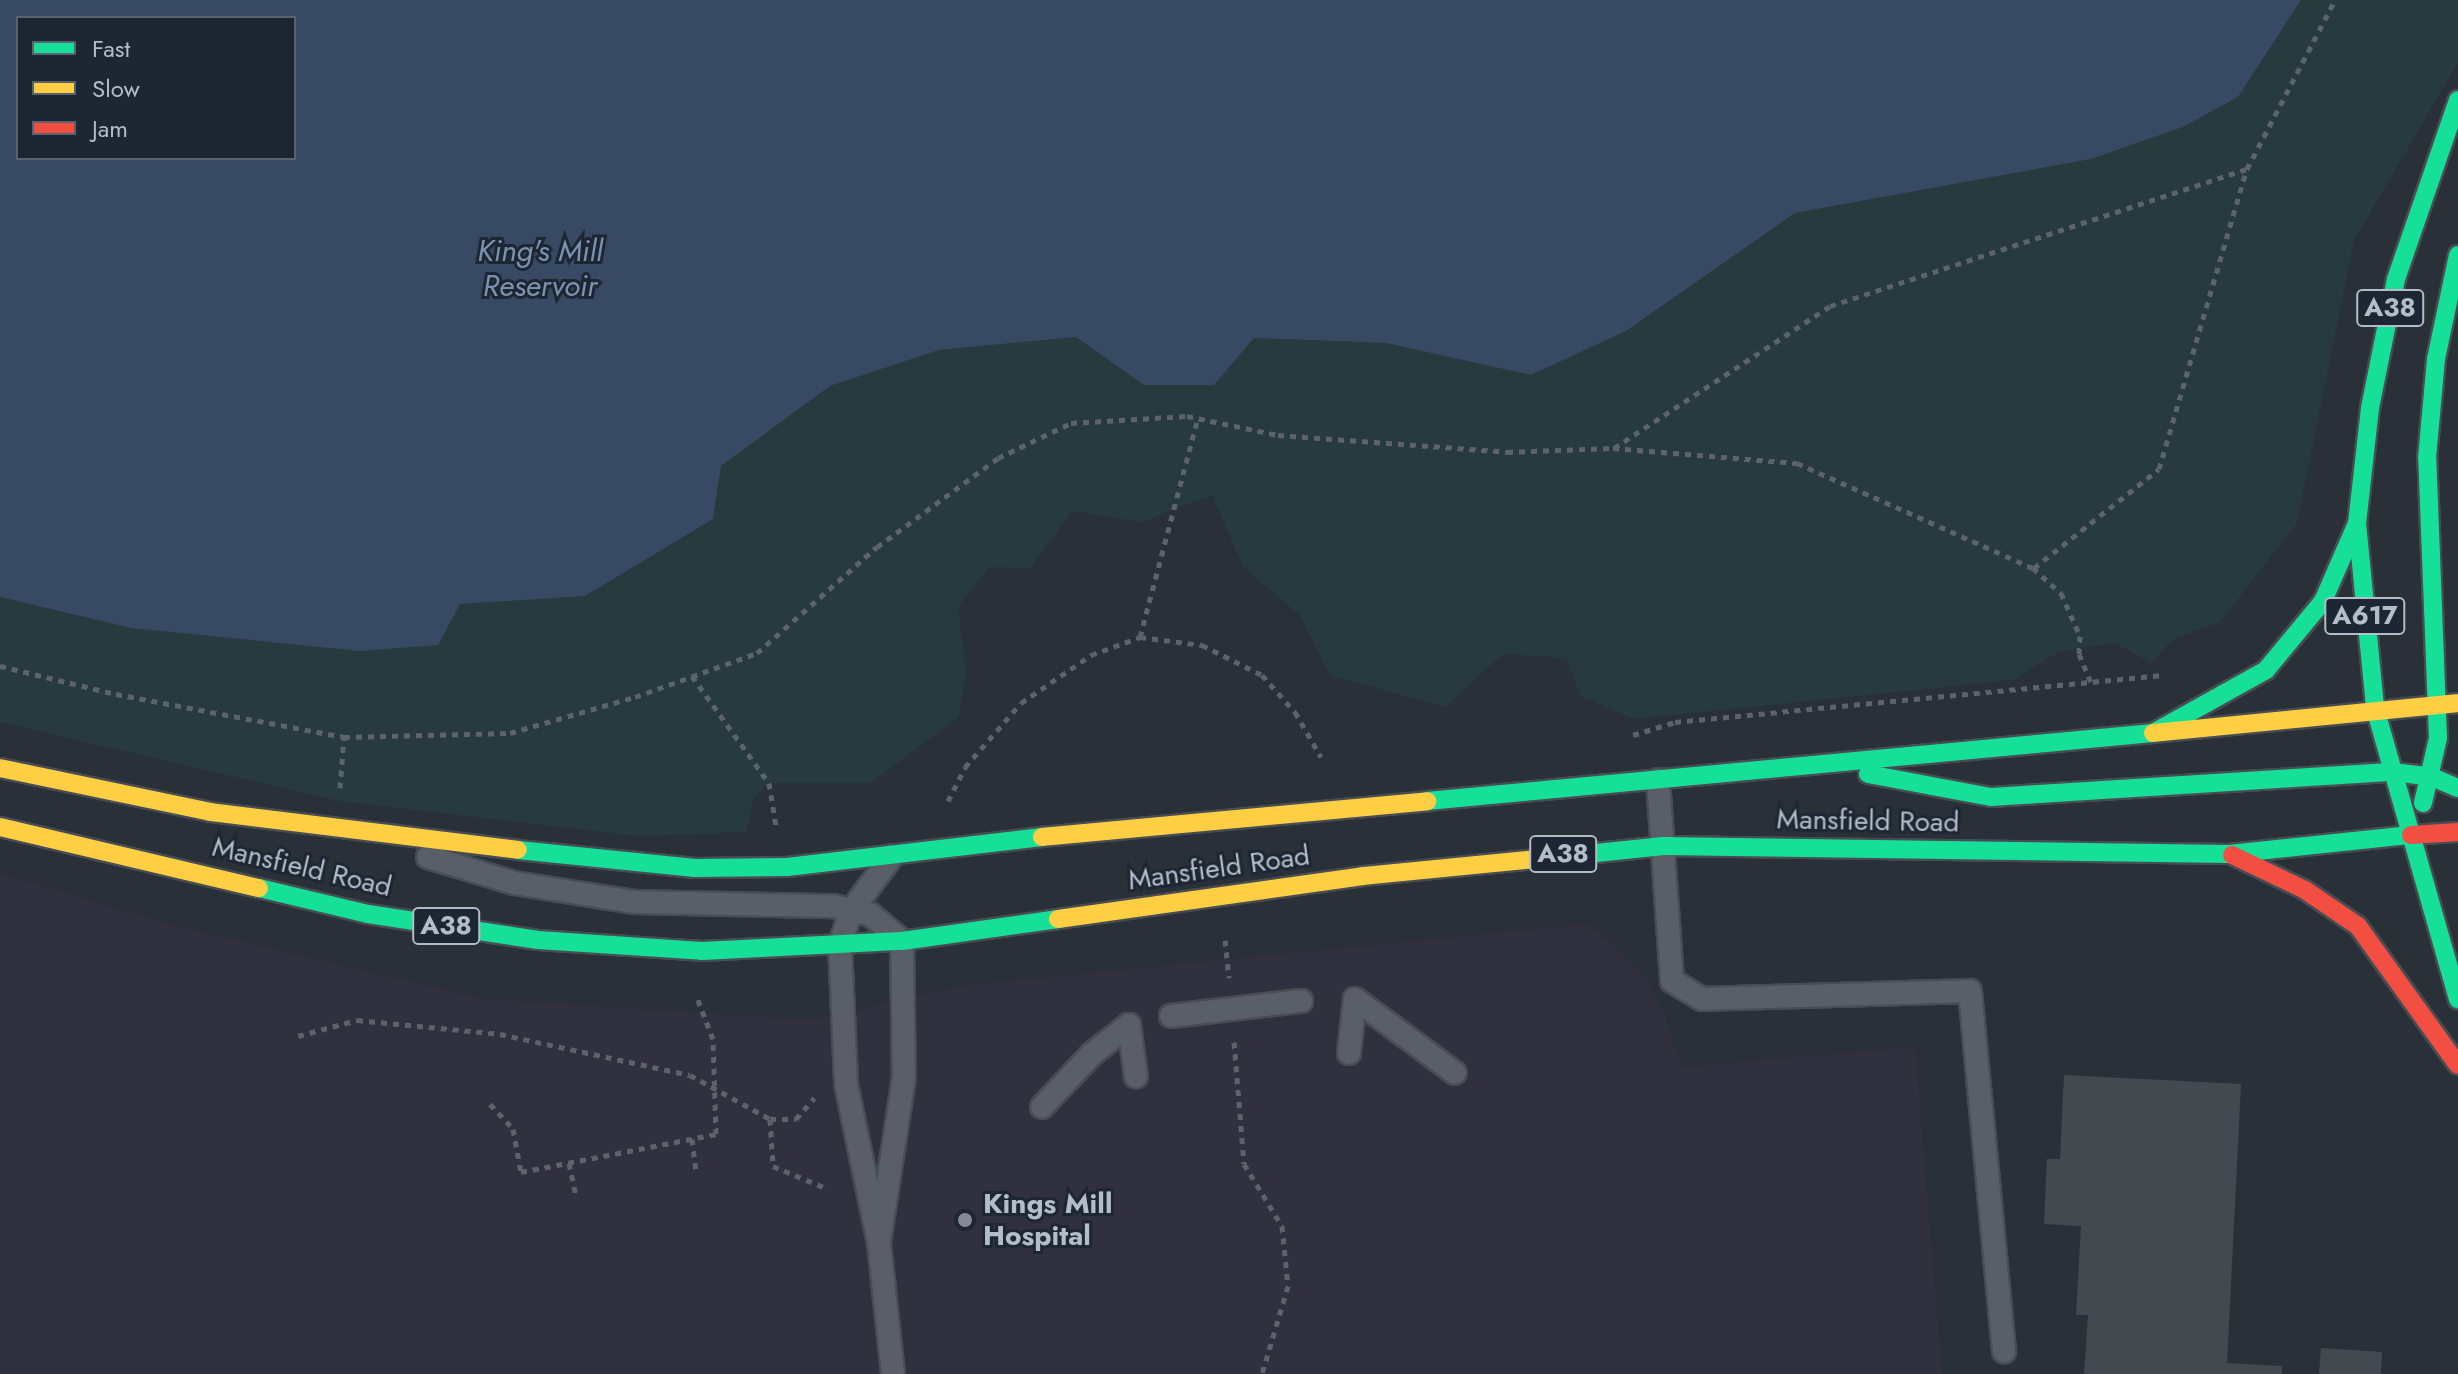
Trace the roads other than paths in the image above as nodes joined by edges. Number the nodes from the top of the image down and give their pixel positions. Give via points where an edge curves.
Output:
1 (2458, 100) edge
2 (2458, 255) edge
3 (2357, 523) junction
4 (2458, 703) edge
5 (2438, 704) junction
6 (2375, 708) junction
7 (2153, 733) junction
8 (2438, 738) junction
9 (2458, 747) edge
10 (1819, 765) junction
11 (0, 768) edge
12 (2393, 772) junction
13 (2432, 777) junction
14 (1658, 780) junction
15 (2458, 788) edge
16 (0, 827) edge
17 (344, 832) junction
18 (2458, 832) edge
19 (2411, 835) junction
20 (1663, 846) junction
21 (896, 853) junction
22 (2229, 854) junction
23 (851, 911) junction
24 (902, 941) junction
25 (840, 944) junction
26 (2458, 999) edge
27 (1301, 1001) dead end
28 (1171, 1016) dead end
29 (1349, 1053) dead end
30 (2458, 1065) edge
31 (1455, 1073) dead end
32 (1136, 1077) dead end
33 (1042, 1107) dead end
34 (879, 1243) junction
35 (2004, 1351) dead end
36 (893, 1374) edge

1 - 3 main road, A38 via 2396,279 2370,408
2 - 5 main road via 2436,359 2427,458
3 - 6 main road, A617
3 - 7 main road via 2323,601 2266,670
4 - 5 main road, Mansfield Road
5 - 6 main road, Mansfield Road
5 - 8 main road
6 - 7 main road, Mansfield Road
6 - 8 main road
6 - 12 main road, A617
7 - 10 main road, Mansfield Road / A38
8 - 9 main road
8 - 13 main road
10 - 12 main road via 1991,797
10 - 14 main road, Mansfield Road / A38
11 - 17 main road, Mansfield Road / A38 via 210,812
12 - 13 main road
12 - 19 main road, A617
13 - 15 main road
13 - 19 main road
14 - 20 lane
14 - 21 main road, Mansfield Road / A38
16 - 25 main road, Mansfield Road / A38 via 368,914 538,940 702,951
17 - 21 main road, Mansfield Road / A38 via 695,868 787,867
17 - 23 lane via 514,883 634,902 833,906
18 - 19 main road, Mansfield Road
19 - 22 main road, Mansfield Road / A38
19 - 26 main road, A617
20 - 22 main road, Mansfield Road / A38
20 - 24 main road, Mansfield Road / A38 via 1363,876
20 - 35 lane via 1672,981 1702,999 1970,991
21 - 23 lane
22 - 30 main road via 2305,890 2358,926
23 - 24 lane via 871,915
23 - 25 lane
24 - 25 main road, Mansfield Road / A38
24 - 34 lane via 904,1077
25 - 34 lane via 846,1084
27 - 28 lane
29 - 31 lane via 1355,999
32 - 33 lane via 1129,1025 1092,1054
34 - 36 lane

